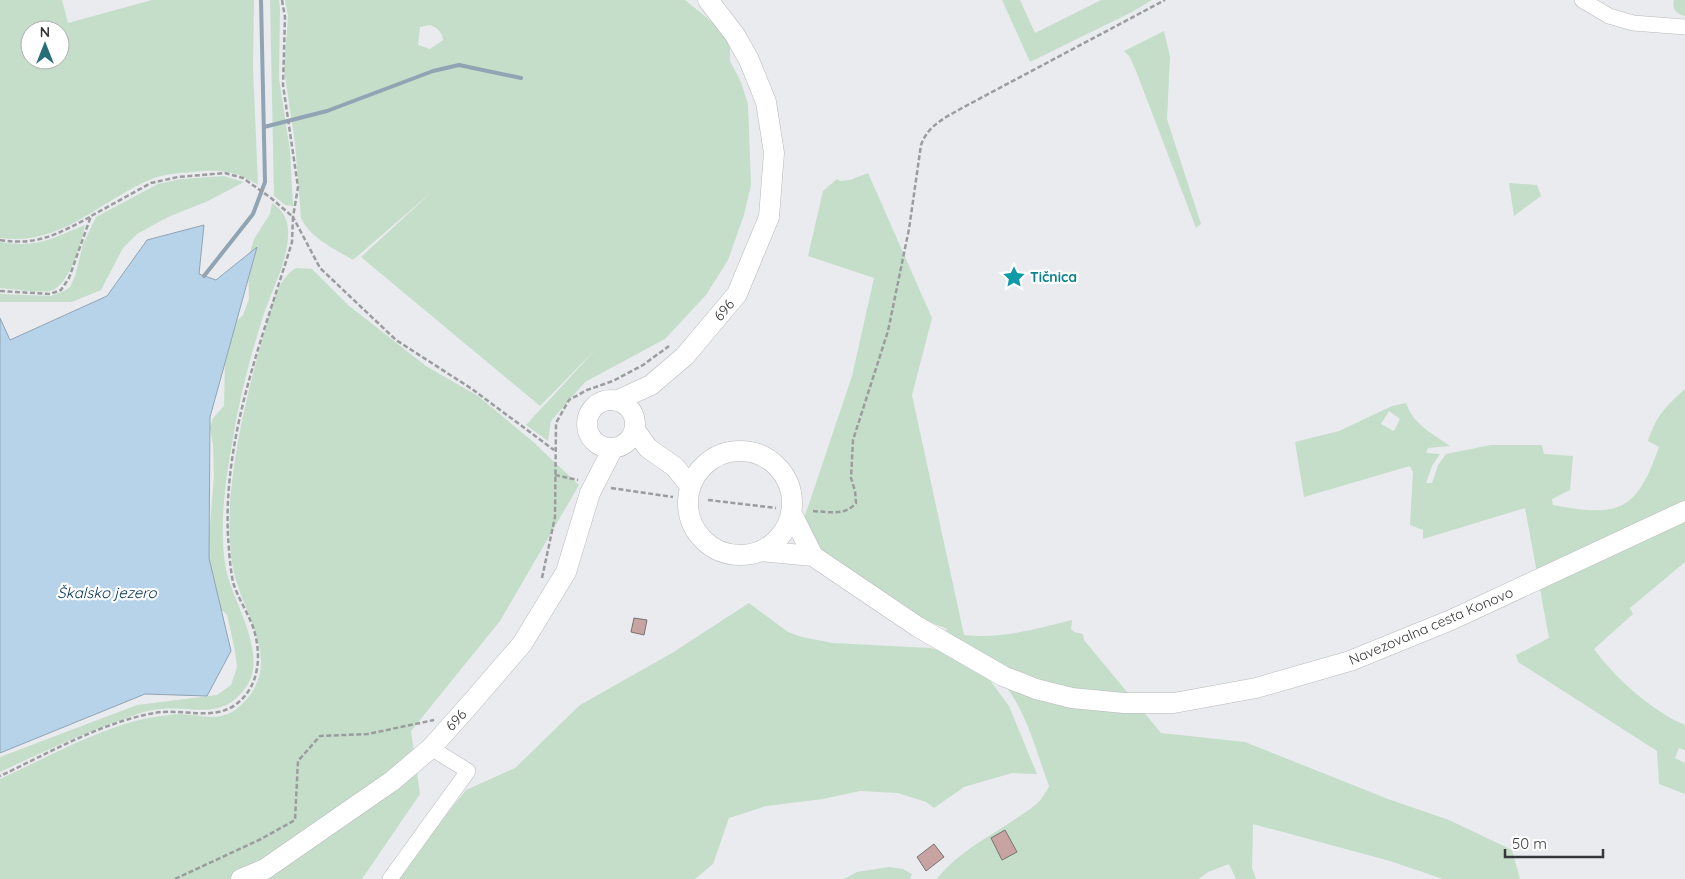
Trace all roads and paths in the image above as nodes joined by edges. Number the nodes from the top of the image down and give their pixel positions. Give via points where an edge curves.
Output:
1 (282, 0) edge
2 (708, 0) edge
3 (1165, 0) edge
4 (1582, 0) edge
5 (1685, 28) edge
6 (91, 216) junction
7 (293, 217) junction
8 (0, 240) edge
9 (0, 291) edge
10 (674, 343) dead end
11 (651, 385) junction
12 (616, 401) junction
13 (628, 436) junction
14 (591, 438) junction
15 (554, 450) junction
16 (711, 459) junction
17 (675, 467) junction
18 (555, 475) junction
19 (584, 486) junction
20 (690, 486) junction
21 (610, 488) dead end
22 (673, 497) dead end
23 (708, 500) dead end
24 (784, 510) junction
25 (813, 511) dead end
26 (1685, 511) edge
27 (760, 551) junction
28 (813, 556) junction
29 (542, 581) dead end
30 (443, 718) dead end
31 (431, 748) junction
32 (0, 776) edge
33 (175, 879) edge
34 (241, 879) edge
35 (390, 879) edge

1 - 7 path via 283,85 298,187
2 - 11 main road, 696 / 696 via 750,60 766,102 774,153 769,217 737,294 685,356
3 - 25 path via 936,123 925,133 888,331 853,440 851,478 856,503 850,510 837,513
4 - 5 street via 1609,16 1633,23
6 - 7 path via 151,183 225,173 243,178
6 - 8 path via 42,240
6 - 9 path via 69,278 61,290 50,294
7 - 15 path via 320,268 396,340 472,389
7 - 32 path via 292,242 246,387 229,497 230,564 234,583 255,631 259,668 256,679 246,696 220,713 155,712 90,734
10 - 15 path via 643,365 569,400 556,423
11 - 12 main road, 696 / 696
11 - 13 main road, 696 / 696
12 - 13 main road via 629,408
12 - 14 main road, 696 / 696 via 600,403 589,414 587,422
13 - 14 main road via 605,448
13 - 17 main road
13 - 19 main road, 696 / 696
14 - 19 main road, 696 / 696
15 - 18 path
16 - 17 main road, Navezovalna cesta Konovo
16 - 20 main road via 698,471
16 - 24 main road, Navezovalna cesta Konovo via 726,452 744,451 761,455 786,479 791,495
17 - 20 main road
18 - 19 path
18 - 29 path via 555,517
19 - 31 main road, 696 / 696 via 566,572 522,644
20 - 27 main road, Navezovalna cesta Konovo via 687,503 690,520 698,535 710,546 726,553 743,555
21 - 22 path
23 - 24 path
24 - 27 main road via 785,529
24 - 28 main road, Navezovalna cesta Konovo
26 - 28 main road, Navezovalna cesta Konovo via 1451,620 1350,661 1256,688 1174,703 1124,704 1072,698 1003,676 918,627
27 - 28 main road, Navezovalna cesta Konovo
30 - 33 path via 368,734 320,736 298,761 295,820
31 - 34 main road, 696 / 696 via 392,782 266,869
31 - 35 street via 468,771

